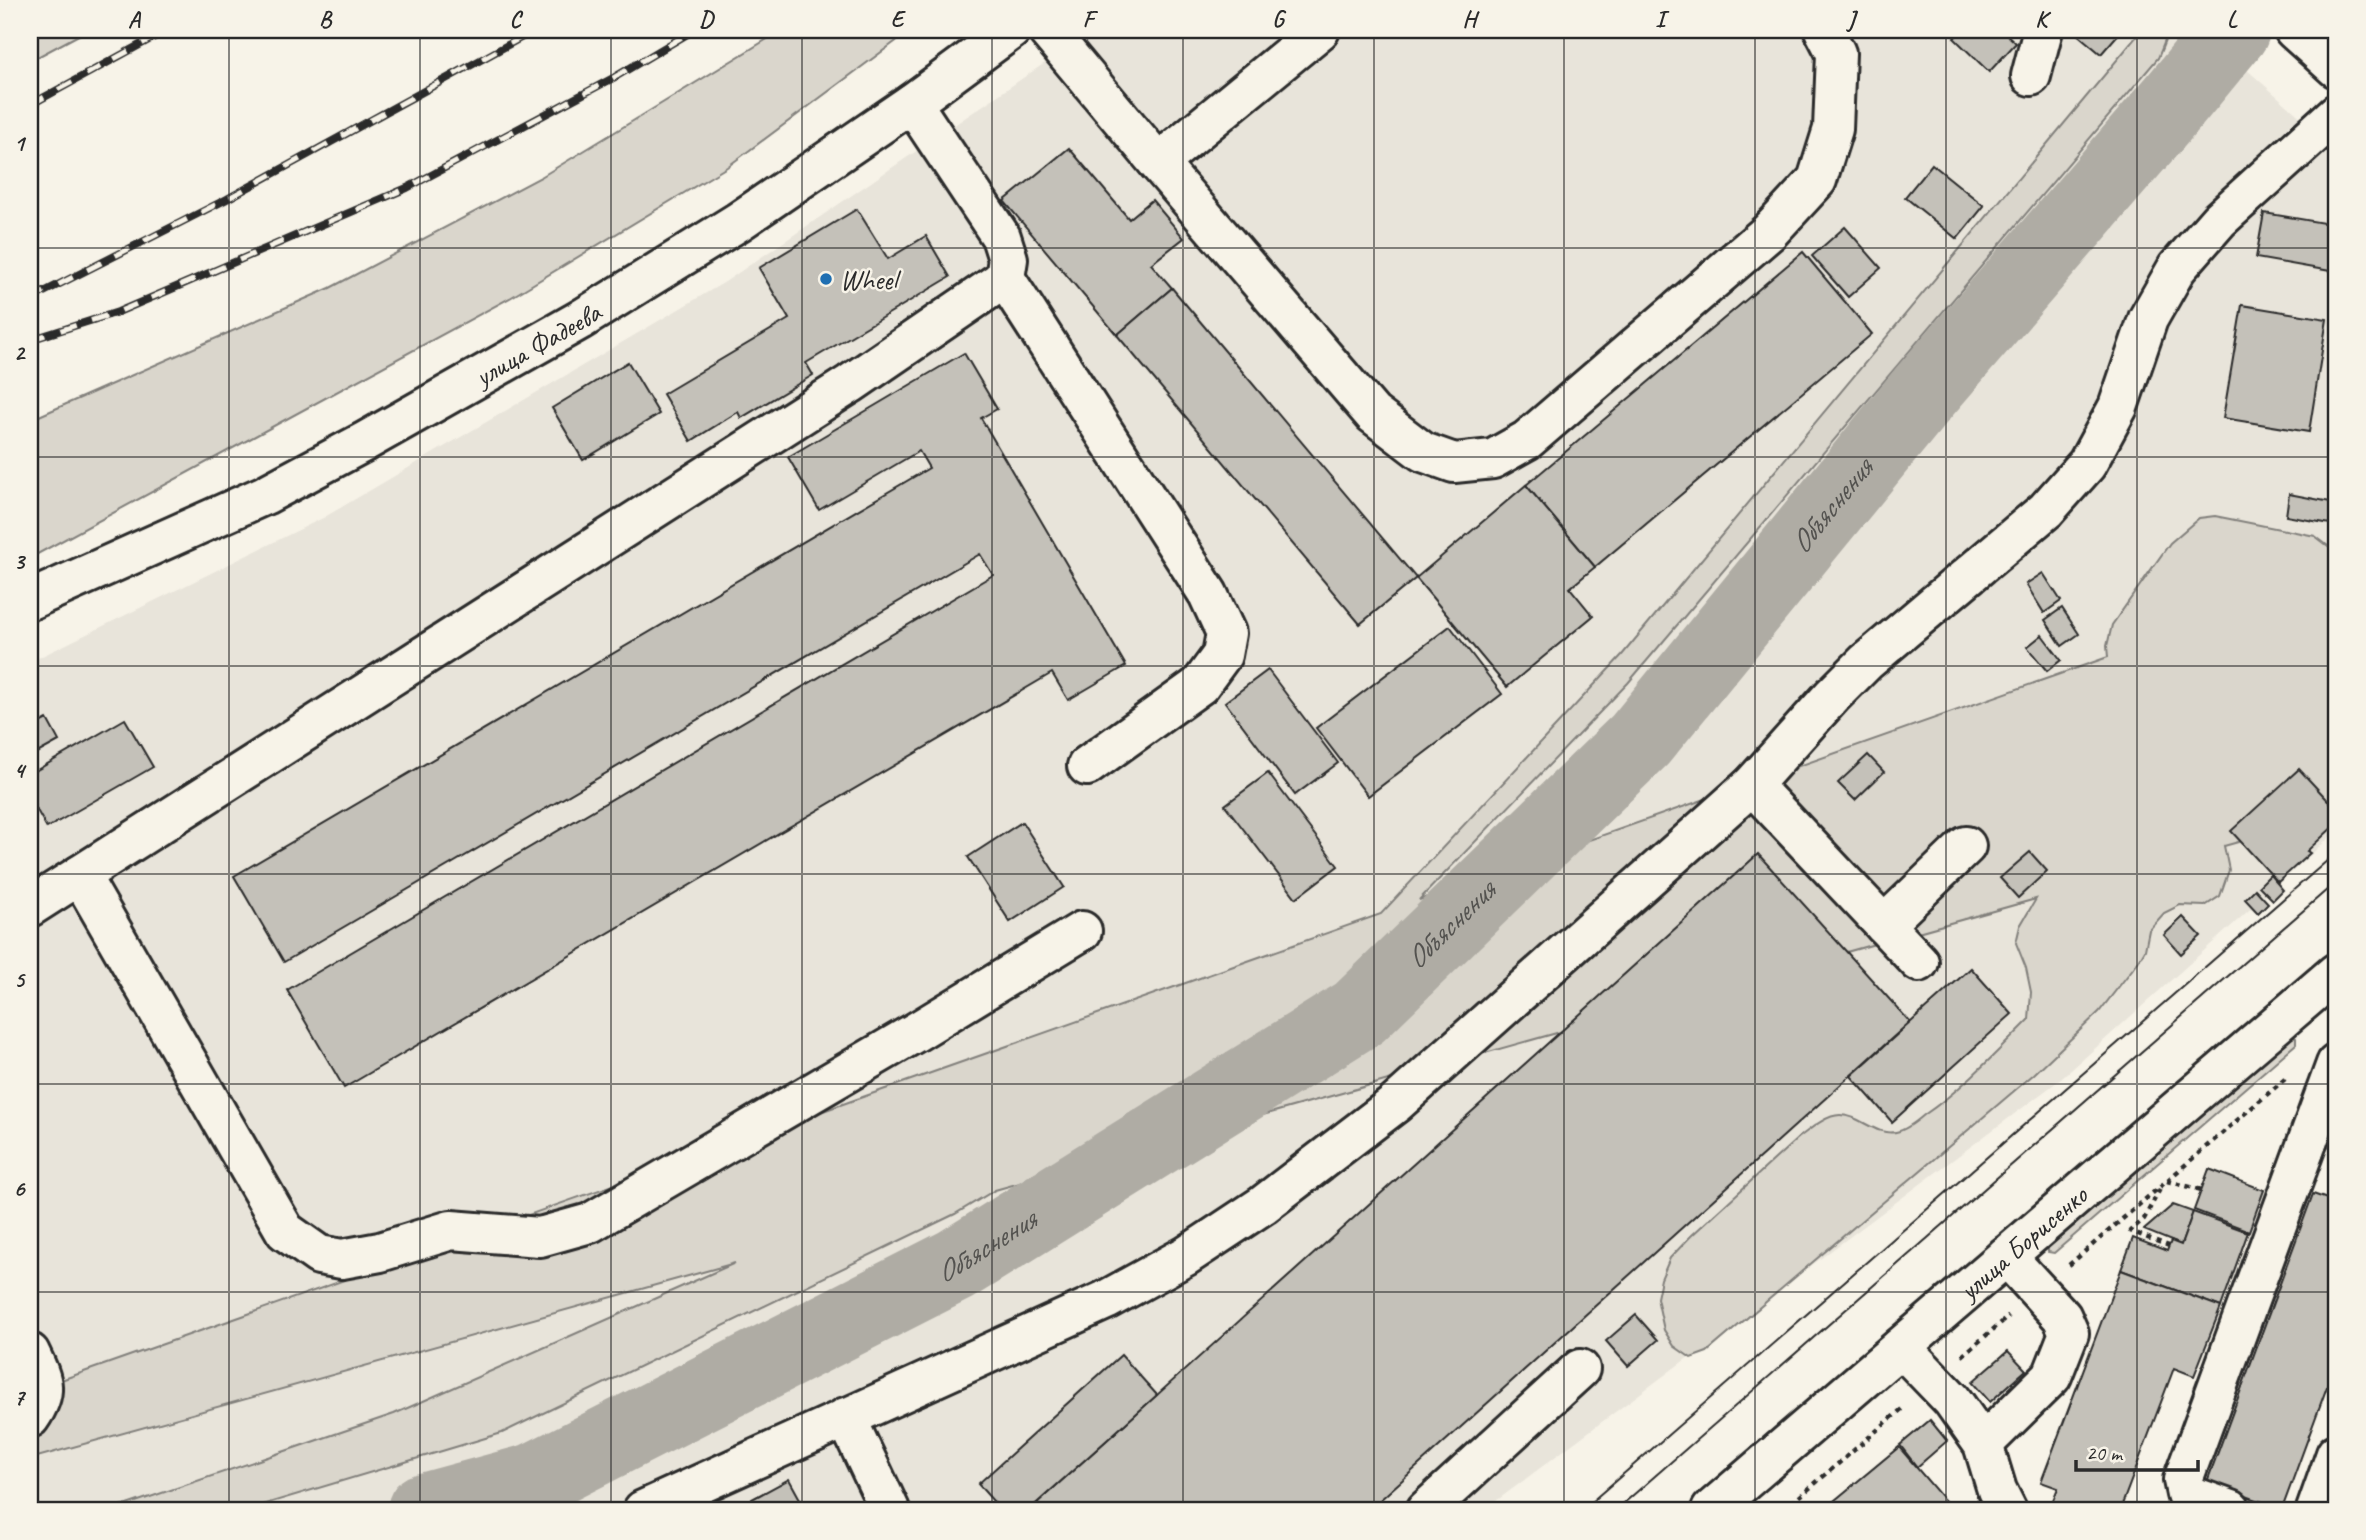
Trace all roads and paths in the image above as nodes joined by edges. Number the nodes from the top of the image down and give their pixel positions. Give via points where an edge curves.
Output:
1 (1011, 30) edge
2 (1047, 30) edge
3 (1320, 30) edge
4 (1824, 30) edge
5 (2043, 30) edge
6 (2031, 76) dead end
7 (912, 103) junction
8 (2336, 114) edge
9 (1158, 163) junction
10 (1005, 278) junction
11 (30, 600) edge
12 (1087, 766) dead end
13 (1752, 785) junction
14 (1966, 846) dead end
15 (80, 875) junction
16 (30, 907) edge
17 (1884, 925) junction
18 (1082, 932) dead end
19 (1919, 962) dead end
20 (2336, 973) edge
21 (2336, 1066) edge
22 (2167, 1181) dead end
23 (2162, 1185) dead end
24 (2202, 1190) dead end
25 (2169, 1246) dead end
26 (2006, 1256) junction
27 (1901, 1347) junction
28 (30, 1353) edge
29 (1580, 1369) dead end
30 (846, 1417) junction
31 (30, 1418) edge
32 (1983, 1444) junction
33 (2336, 1454) edge
34 (1993, 1504) edge
35 (884, 1506) edge
36 (643, 1510) edge
37 (1426, 1510) edge
38 (1711, 1510) edge
39 (2231, 1510) edge
40 (2316, 1510) edge

1 - 7 main road, улица Фадеева
2 - 9 main road
3 - 9 main road
4 - 9 main road via 1836,53 1833,129 1817,180 1769,232 1527,440 1493,459 1454,463 1423,452 1373,414
5 - 6 main road
7 - 10 main road via 1000,237 1008,259
7 - 11 main road, улица Фадеева via 726,229 419,412 265,495
8 - 13 main road via 2219,220 2177,268 2148,319 2119,407 2087,464 2046,510 1866,662
10 - 12 main road via 1208,594 1226,633 1222,655 1200,685
10 - 15 main road via 850,384
13 - 17 main road
13 - 30 main road via 1395,1104 1263,1205 1186,1256 1106,1300
14 - 17 main road
15 - 16 main road
15 - 18 main road via 285,1231 319,1255 342,1259 451,1230 540,1237 590,1223
17 - 19 main road
20 - 26 main road, улица Борисенко
21 - 39 main road via 2183,1480 2186,1494
22 - 24 path
23 - 25 path via 2144,1219 2130,1231
26 - 27 main road, улица Борисенко
26 - 32 main road via 2062,1317 2069,1333 2052,1376
27 - 32 main road via 1952,1401
27 - 38 main road, улица Борисенко
28 - 31 main road via 42,1378 41,1402
29 - 37 main road
30 - 35 main road
30 - 36 main road
32 - 34 main road
33 - 40 main road

